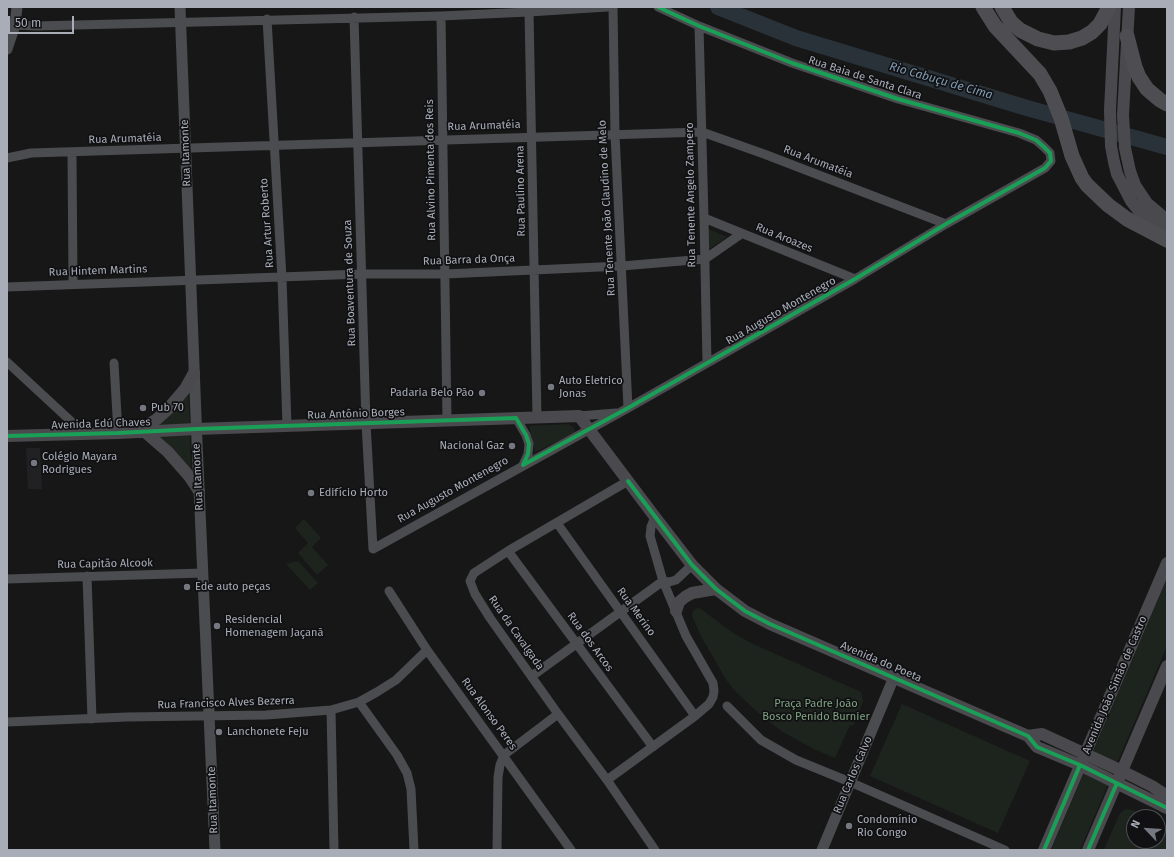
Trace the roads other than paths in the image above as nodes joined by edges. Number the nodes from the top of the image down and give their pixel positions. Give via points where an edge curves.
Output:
1 (17, 7) edge
2 (180, 7) edge
3 (607, 7) edge
4 (613, 7) edge
5 (658, 7) edge
6 (983, 7) edge
7 (1002, 7) edge
8 (1109, 7) edge
9 (1114, 7) edge
10 (1128, 7) edge
11 (422, 11) edge
12 (529, 12) junction
13 (441, 16) junction
14 (354, 17) junction
15 (267, 19) junction
16 (181, 22) junction
17 (15, 25) junction
18 (699, 26) junction
19 (1127, 36) junction
20 (7, 49) edge
21 (1167, 104) edge
22 (702, 132) junction
23 (615, 134) junction
24 (532, 137) junction
25 (442, 140) junction
26 (358, 143) junction
27 (274, 146) junction
28 (186, 148) junction
29 (72, 152) junction
30 (7, 158) edge
31 (1045, 168) joint
32 (704, 218) junction
33 (1167, 220) edge
34 (946, 224) junction
35 (1167, 233) edge
36 (741, 234) junction
37 (1167, 240) edge
38 (705, 259) junction
39 (622, 266) junction
40 (534, 269) junction
41 (362, 274) junction
42 (444, 274) junction
43 (282, 278) junction
44 (855, 279) junction
45 (191, 280) junction
46 (73, 284) junction
47 (7, 287) edge
48 (7, 362) edge
49 (114, 364) dead end
50 (706, 364) junction
51 (194, 372) junction
52 (628, 408) junction
53 (620, 412) junction
54 (579, 416) junction
55 (537, 417) junction
56 (516, 418) junction
57 (447, 420) junction
58 (366, 423) junction
59 (287, 426) junction
60 (196, 429) junction
61 (589, 429) junction
62 (141, 432) junction
63 (118, 433) junction
64 (75, 434) junction
65 (7, 436) edge
66 (523, 465) junction
67 (628, 481) junction
68 (199, 491) junction
69 (655, 517) junction
70 (557, 523) junction
71 (373, 548) joint
72 (508, 551) junction
73 (1167, 563) edge
74 (692, 565) junction
75 (203, 574) junction
76 (87, 576) junction
77 (7, 579) edge
78 (663, 581) junction
79 (716, 588) junction
80 (389, 591) dead end
81 (620, 611) junction
82 (676, 611) junction
83 (576, 644) junction
84 (427, 650) junction
85 (1167, 666) edge
86 (532, 676) junction
87 (894, 678) junction
88 (359, 702) junction
89 (727, 706) dead end
90 (331, 710) junction
91 (558, 714) junction
92 (695, 716) junction
93 (210, 717) junction
94 (92, 718) junction
95 (7, 722) edge
96 (1028, 736) junction
97 (653, 747) junction
98 (1085, 753) junction
99 (504, 755) junction
100 (1080, 765) junction
101 (1122, 771) junction
102 (607, 780) junction
103 (850, 782) junction
104 (1117, 783) junction
105 (1167, 796) edge
106 (1167, 808) edge
107 (215, 850) edge
108 (334, 850) edge
109 (414, 850) edge
110 (497, 850) edge
111 (571, 850) edge
112 (655, 850) edge
113 (822, 850) edge
114 (1004, 850) edge
115 (1044, 850) edge
116 (1088, 850) edge

1 - 17 street
2 - 16 street, Rua Itamonte
3 - 12 street
4 - 23 street, Rua Tenente João Claudino de Melo
5 - 18 street, Rua Baia de Santa Clara
6 - 37 highway via 995,26 1040,74 1050,91 1082,178 1096,194 1127,219
7 - 8 highway via 1011,22 1020,30 1038,40 1054,43 1069,42 1092,32 1100,24
9 - 35 main road via 1110,110 1111,146 1117,174 1131,201
10 - 19 main road
11 - 13 street
11 - 14 street
12 - 13 street
12 - 24 street, Rua Paulino Arena
13 - 25 street, Rua Alvino Pimenta dos Reis
14 - 15 street
14 - 26 street, Rua Boaventura de Souza
15 - 16 street
15 - 27 street, Rua Artur Roberto
16 - 17 street
16 - 28 street, Rua Itamonte
17 - 20 street
18 - 22 street, Rua Tenente Angelo Zampero
18 - 31 street, Rua Baia de Santa Clara via 792,63 898,99 1019,132 1036,140 1048,150 1052,158
19 - 21 highway via 1139,77 1147,89
19 - 33 main road via 1123,115 1125,148 1135,186 1147,203
22 - 23 street, Rua Arumatéia
22 - 32 street, Rua Tenente Angelo Zampero
22 - 34 street, Rua Arumatéia
23 - 24 street, Rua Arumatéia
23 - 39 street, Rua Tenente João Claudino de Melo
24 - 25 street, Rua Arumatéia
24 - 40 street, Rua Paulino Arena
25 - 26 street, Rua Arumatéia
25 - 42 street, Rua Alvino Pimenta dos Reis
26 - 27 street, Rua Arumatéia
26 - 41 street, Rua Boaventura de Souza
27 - 28 street, Rua Arumatéia
27 - 43 street, Rua Artur Roberto
28 - 29 street, Rua Arumatéia
28 - 45 street, Rua Itamonte
29 - 30 street, Rua Arumatéia
29 - 46 street
31 - 34 street, Rua Augusto Montenegro
32 - 36 street, Rua Aroazes
32 - 38 street, Rua Tenente Angelo Zampero
34 - 44 street, Rua Augusto Montenegro
36 - 38 street, Rua Barra da Onça
36 - 44 street, Rua Aroazes
38 - 39 street, Rua Barra da Onça
38 - 50 street, Rua Tenente Angelo Zampero
39 - 40 street, Rua Barra da Onça
39 - 52 street, Rua Tenente João Claudino de Melo
40 - 42 street, Rua Barra da Onça
40 - 55 street, Rua Paulino Arena
41 - 42 street, Rua Barra da Onça
41 - 43 street, Rua Barra da Onça
41 - 58 street, Rua Boaventura de Souza
42 - 57 street, Rua Alvino Pimenta dos Reis
43 - 45 street, Rua Barra da Onça
43 - 59 street, Rua Artur Roberto
44 - 50 street, Rua Augusto Montenegro
45 - 46 street, Rua Hintem Martins
45 - 51 street, Rua Itamonte
46 - 47 street, Rua Hintem Martins
48 - 64 street via 74,424
49 - 63 street
50 - 52 street, Rua Augusto Montenegro
51 - 60 street, Rua Itamonte
51 - 62 main road via 185,389 167,410
52 - 53 street, Rua Augusto Montenegro
53 - 54 street, Rua Antônio Borges
53 - 61 street, Rua Augusto Montenegro
54 - 55 main road, Rua Antônio Borges
54 - 61 main road, Avenida do Poeta
55 - 56 main road, Rua Antônio Borges
56 - 57 main road, Rua Antônio Borges
56 - 66 street via 529,444
57 - 58 main road, Rua Antônio Borges
58 - 59 main road, Rua Antônio Borges
58 - 71 street, Rua Boaventura de Souza
59 - 60 main road, Rua Antônio Borges
60 - 62 main road, Avenida Edú Chaves
60 - 68 street, Rua Itamonte
61 - 66 street, Rua Augusto Montenegro
61 - 67 main road, Avenida do Poeta
62 - 63 main road, Avenida Edú Chaves
62 - 68 main road via 168,452
63 - 64 main road, Avenida Edú Chaves
64 - 65 main road, Avenida Edú Chaves
66 - 71 street, Rua Augusto Montenegro
67 - 69 main road, Avenida do Poeta
67 - 70 street, Rua da Cavalgada
68 - 75 street, Rua Itamonte
69 - 74 main road, Avenida do Poeta
69 - 78 street via 650,536
70 - 72 street, Rua da Cavalgada
70 - 81 street, Rua Merino
72 - 83 street, Rua dos Arcos
72 - 86 street, Rua da Cavalgada via 474,573 471,587
73 - 98 main road, Avenida João Simão de Castro
74 - 78 street via 676,580
74 - 79 main road, Avenida do Poeta
75 - 76 street, Rua Capitão Alcook
75 - 93 street, Rua Itamonte
76 - 77 street, Rua Capitão Alcook
76 - 94 street
78 - 81 street
78 - 82 street
79 - 82 main road via 685,597 679,602
79 - 87 main road, Avenida do Poeta via 745,611 770,624
80 - 84 street, Rua Alonso Peres
81 - 83 street
81 - 92 street, Rua Merino
82 - 92 street via 686,636 713,683 713,697
83 - 86 street
83 - 97 street, Rua dos Arcos
84 - 88 street, Rua Francisco Alves Bezerra via 396,680
84 - 99 street, Rua Alonso Peres
85 - 101 main road
86 - 91 street, Rua da Cavalgada
87 - 96 main road, Avenida do Poeta
87 - 103 street, Rua Carlos Calvo
88 - 90 street, Rua Francisco Alves Bezerra
88 - 109 street via 407,773 411,789
89 - 103 street via 762,740 780,752
90 - 93 street, Rua Francisco Alves Bezerra
90 - 108 street
91 - 99 street
91 - 102 street, Rua da Cavalgada
92 - 97 street
93 - 94 street, Rua Francisco Alves Bezerra
93 - 107 street, Rua Itamonte
94 - 95 street, Rua Francisco Alves Bezerra
96 - 98 main road, Avenida do Poeta via 1042,734
96 - 100 main road, Avenida do Poeta via 1037,747
97 - 102 street
98 - 100 main road, Avenida João Simão de Castro
98 - 101 main road, Avenida do Poeta
99 - 110 street via 498,777
99 - 111 street, Rua Alonso Peres
100 - 104 main road, Avenida do Poeta
100 - 115 main road, Avenida João Simão de Castro
101 - 104 main road
101 - 105 main road, Avenida do Poeta
102 - 112 street, Rua da Cavalgada
103 - 113 street, Rua Carlos Calvo
103 - 114 street
104 - 106 main road, Avenida do Poeta
104 - 116 main road

